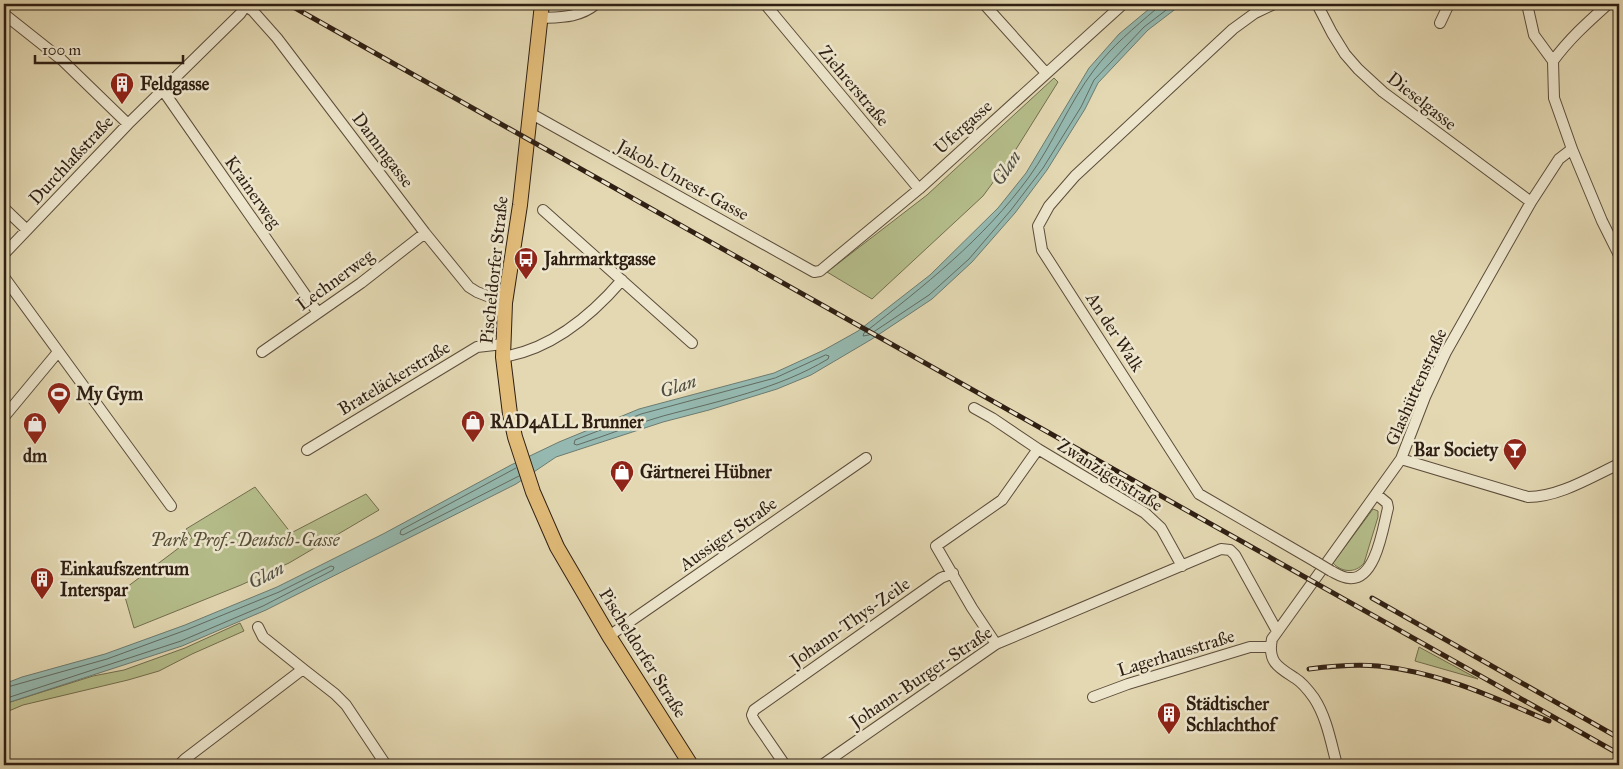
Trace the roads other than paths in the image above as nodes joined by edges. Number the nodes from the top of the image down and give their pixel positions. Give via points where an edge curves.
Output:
1 (245, 4) edge
2 (596, 4) edge
3 (765, 4) edge
4 (984, 4) edge
5 (1123, 4) edge
6 (1274, 4) edge
7 (1318, 4) edge
8 (1449, 4) edge
9 (1527, 4) edge
10 (1608, 4) edge
11 (541, 11) edge
12 (4, 14) edge
13 (1440, 23) dead end
14 (1554, 61) junction
15 (1046, 73) junction
16 (162, 89) junction
17 (530, 113) junction
18 (128, 124) junction
19 (1572, 149) junction
20 (919, 189) junction
21 (1531, 202) junction
22 (4, 208) edge
23 (543, 210) dead end
24 (27, 230) junction
25 (426, 233) junction
26 (4, 254) edge
27 (1619, 255) edge
28 (820, 271) joint
29 (4, 277) edge
30 (622, 280) junction
31 (506, 304) junction
32 (318, 312) junction
33 (692, 343) dead end
34 (503, 351) junction
35 (58, 352) junction
36 (262, 352) dead end
37 (974, 408) dead end
38 (4, 418) edge
39 (1038, 449) junction
40 (307, 450) dead end
41 (866, 458) dead end
42 (1401, 459) junction
43 (1619, 464) edge
44 (1376, 494) junction
45 (172, 506) dead end
46 (1182, 566) junction
47 (953, 573) junction
48 (258, 627) dead end
49 (1277, 631) junction
50 (609, 636) junction
51 (996, 644) junction
52 (1270, 647) junction
53 (303, 669) junction
54 (1093, 697) dead end
55 (178, 765) edge
56 (386, 765) edge
57 (691, 765) edge
58 (785, 765) edge
59 (822, 765) edge
60 (1337, 765) edge

1 - 16 street, Durchlaßstraße via 240,14
1 - 25 street, Dammgasse via 277,38
2 - 11 street via 578,15 566,17
3 - 20 street, Ziehrerstraße
4 - 15 street
5 - 15 street, Ufergasse
6 - 44 street, An der Walk, bridge via 1255,12 1233,29 1075,176 1049,206 1038,226 1042,250 1199,494 1351,579 1368,569 1374,558 1388,508
7 - 21 street, Dieselgasse via 1345,54 1370,81
8 - 13 street
9 - 14 street via 1534,34
10 - 14 street via 1577,32
11 - 17 main road, Pischeldorfer Straße
12 - 18 street via 62,60
14 - 19 street via 1554,98
15 - 20 street, Ufergasse
16 - 18 street, Durchlaßstraße
16 - 32 street, Krainerweg
17 - 28 street, Jakob-Unrest-Gasse via 814,272
17 - 31 main road, Pischeldorfer Straße
18 - 24 street, Durchlaßstraße
19 - 21 street, Glashüttenstraße via 1560,159
19 - 27 street
20 - 28 street, Ufergasse
21 - 42 street, Glashüttenstraße via 1446,352
22 - 24 street
23 - 30 street
24 - 26 street, Durchlaßstraße
25 - 31 street, Dammgasse via 469,286
25 - 32 street, Lechnerweg
29 - 35 street
30 - 33 street
30 - 34 street via 600,306 554,339 519,355
31 - 34 main road, Pischeldorfer Straße
32 - 36 street, Lechnerweg
34 - 40 street, Brateläckerstraße via 477,347
34 - 50 main road, Pischeldorfer Straße via 510,414 533,492 557,547
35 - 38 street
35 - 45 street
37 - 39 street, Zwanzigerstraße
39 - 46 street, Zwanzigerstraße via 1145,513 1161,528
39 - 47 street via 1002,500 936,546
41 - 50 street, Aussiger Straße
42 - 43 street via 1528,497 1558,491
42 - 44 street, Glashüttenstraße
44 - 49 street, Glashüttenstraße
46 - 49 street via 1221,549 1230,550
46 - 51 street, Johann-Burger-Straße
47 - 51 street
47 - 58 street, Johann-Thys-Zeile via 941,578 754,710 754,720
48 - 53 street via 263,637
49 - 52 street
50 - 57 main road, Pischeldorfer Straße
51 - 59 street, Johann-Burger-Straße
52 - 54 street, Lagerhausstraße via 1250,647
52 - 60 street via 1275,664 1305,686 1315,700
53 - 55 street
53 - 56 street via 346,705

